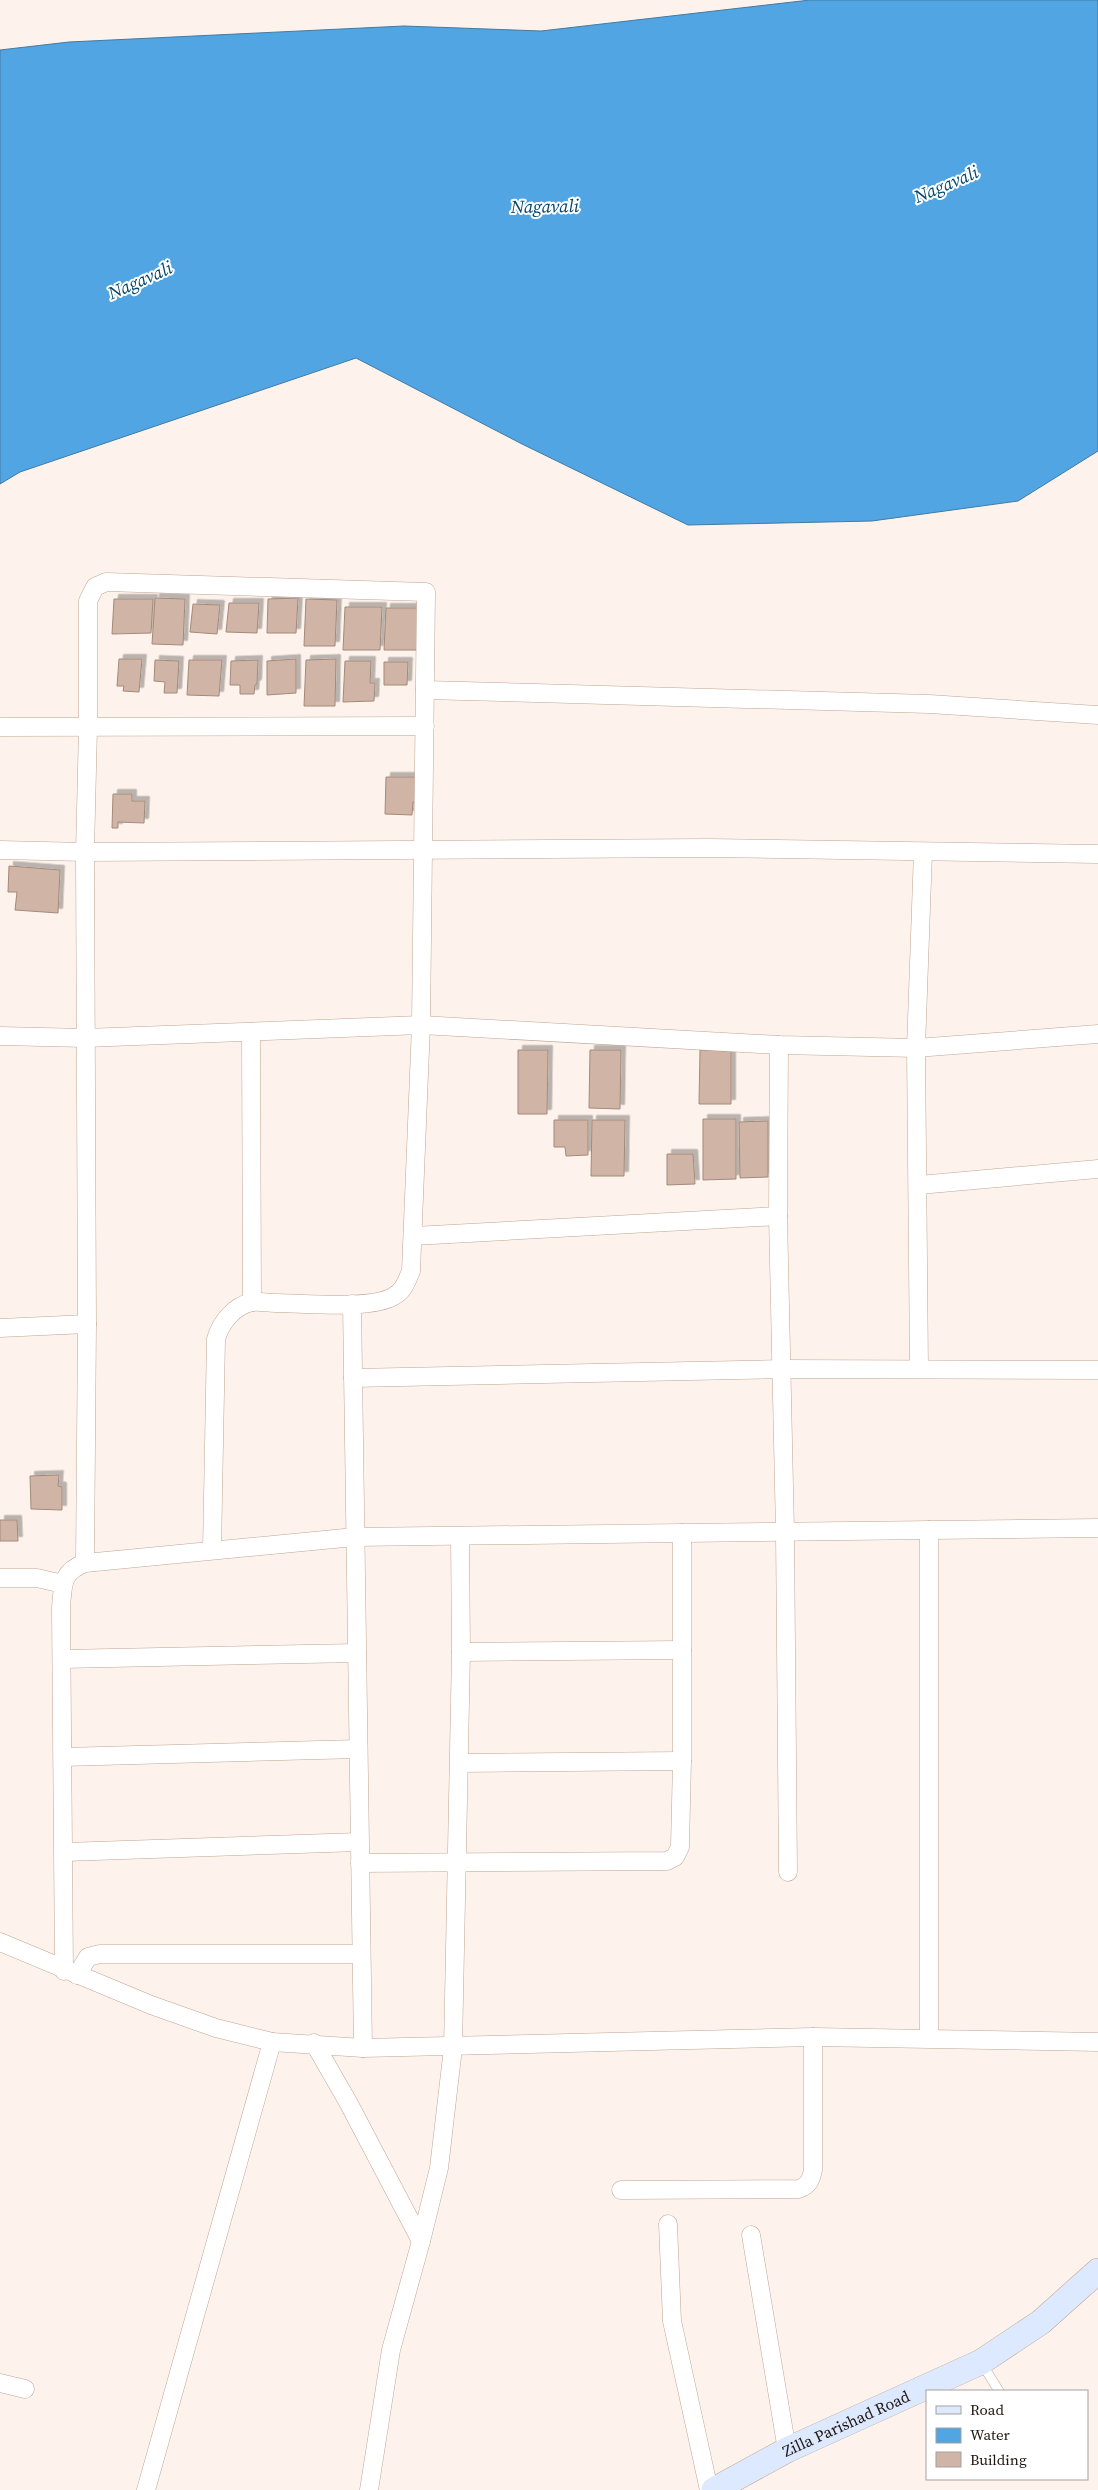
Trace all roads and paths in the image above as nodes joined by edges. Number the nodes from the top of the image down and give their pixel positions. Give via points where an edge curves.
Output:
1 (425, 690) junction
2 (1098, 715) edge
3 (424, 726) junction
4 (0, 727) edge
5 (88, 727) junction
6 (423, 849) junction
7 (0, 850) edge
8 (85, 852) junction
9 (923, 852) junction
10 (1098, 854) edge
11 (421, 1025) junction
12 (251, 1032) junction
13 (1098, 1034) edge
14 (0, 1036) edge
15 (85, 1038) junction
16 (779, 1045) junction
17 (916, 1048) junction
18 (1098, 1169) edge
19 (918, 1185) junction
20 (778, 1216) junction
21 (414, 1236) junction
22 (252, 1302) junction
23 (352, 1304) junction
24 (87, 1324) junction
25 (0, 1328) edge
26 (782, 1369) junction
27 (919, 1369) junction
28 (1098, 1370) edge
29 (353, 1378) junction
30 (1098, 1528) edge
31 (929, 1530) junction
32 (785, 1532) junction
33 (682, 1533) junction
34 (460, 1536) junction
35 (355, 1537) junction
36 (212, 1550) junction
37 (85, 1563) junction
38 (0, 1578) edge
39 (63, 1584) junction
40 (682, 1650) junction
41 (461, 1652) junction
42 (357, 1653) junction
43 (62, 1659) junction
44 (358, 1749) junction
45 (63, 1757) junction
46 (682, 1761) junction
47 (460, 1763) junction
48 (360, 1842) junction
49 (65, 1852) junction
50 (360, 1862) junction
51 (458, 1862) junction
52 (788, 1872) dead end
53 (0, 1942) edge
54 (361, 1954) junction
55 (70, 1973) junction
56 (813, 2037) junction
57 (929, 2038) junction
58 (272, 2042) junction
59 (1098, 2042) edge
60 (314, 2043) junction
61 (363, 2048) junction
62 (453, 2048) junction
63 (621, 2190) dead end
64 (668, 2224) dead end
65 (751, 2235) dead end
66 (421, 2241) junction
67 (1098, 2271) edge
68 (981, 2362) junction
69 (0, 2383) edge
70 (25, 2390) dead end
71 (998, 2390) edge
72 (787, 2450) junction
73 (146, 2490) edge
74 (369, 2490) edge
75 (709, 2490) edge
76 (714, 2490) edge

1 - 2 street via 929,704
1 - 3 street
1 - 5 street via 426,592 106,582 95,587 88,601
3 - 5 street
3 - 6 street
4 - 5 street
5 - 8 street
6 - 8 street
6 - 9 street via 708,848
6 - 11 street
7 - 8 street
8 - 15 street
9 - 10 street
9 - 17 street
11 - 12 street
11 - 16 street
11 - 21 street
12 - 15 street
12 - 22 street
13 - 17 street
14 - 15 street
15 - 24 street
16 - 17 street
16 - 20 street
17 - 19 street
18 - 19 street
19 - 27 street
20 - 21 street
20 - 26 street
21 - 23 street via 411,1271 405,1286 395,1296 379,1302
22 - 23 street
22 - 36 street via 230,1314 220,1325 216,1339
23 - 29 street
24 - 25 street
24 - 37 street
26 - 27 street
26 - 29 street
26 - 32 street
27 - 28 street
29 - 35 street
30 - 31 street
31 - 32 street
31 - 57 street
32 - 33 street
32 - 52 street
33 - 34 street
33 - 40 street
34 - 35 street
34 - 41 street
35 - 36 street
35 - 42 street
36 - 37 street
37 - 39 street via 74,1567
38 - 39 street via 37,1578
39 - 43 street
40 - 41 street
40 - 46 street
41 - 47 street
42 - 43 street
42 - 44 street
43 - 45 street
44 - 45 street
44 - 48 street
45 - 49 street
46 - 47 street
46 - 51 street via 680,1846 675,1857 667,1861
47 - 51 street
48 - 49 street
48 - 50 street
49 - 55 street
50 - 51 street
50 - 54 street
51 - 62 street
53 - 55 street
54 - 55 street via 100,1954 88,1957
54 - 61 street
55 - 58 street via 216,2028
56 - 57 street
56 - 62 street
56 - 63 street via 813,2170 806,2186 800,2189
57 - 59 street
58 - 60 street
58 - 73 street
60 - 61 street
60 - 66 street
61 - 62 street
62 - 66 street via 439,2168
64 - 75 street via 672,2321
65 - 72 street
66 - 74 street via 391,2350
67 - 68 main road, Zilla Parishad Road via 1041,2322
68 - 71 lane
68 - 72 main road, Zilla Parishad Road
69 - 70 street
72 - 76 main road, Zilla Parishad Road

